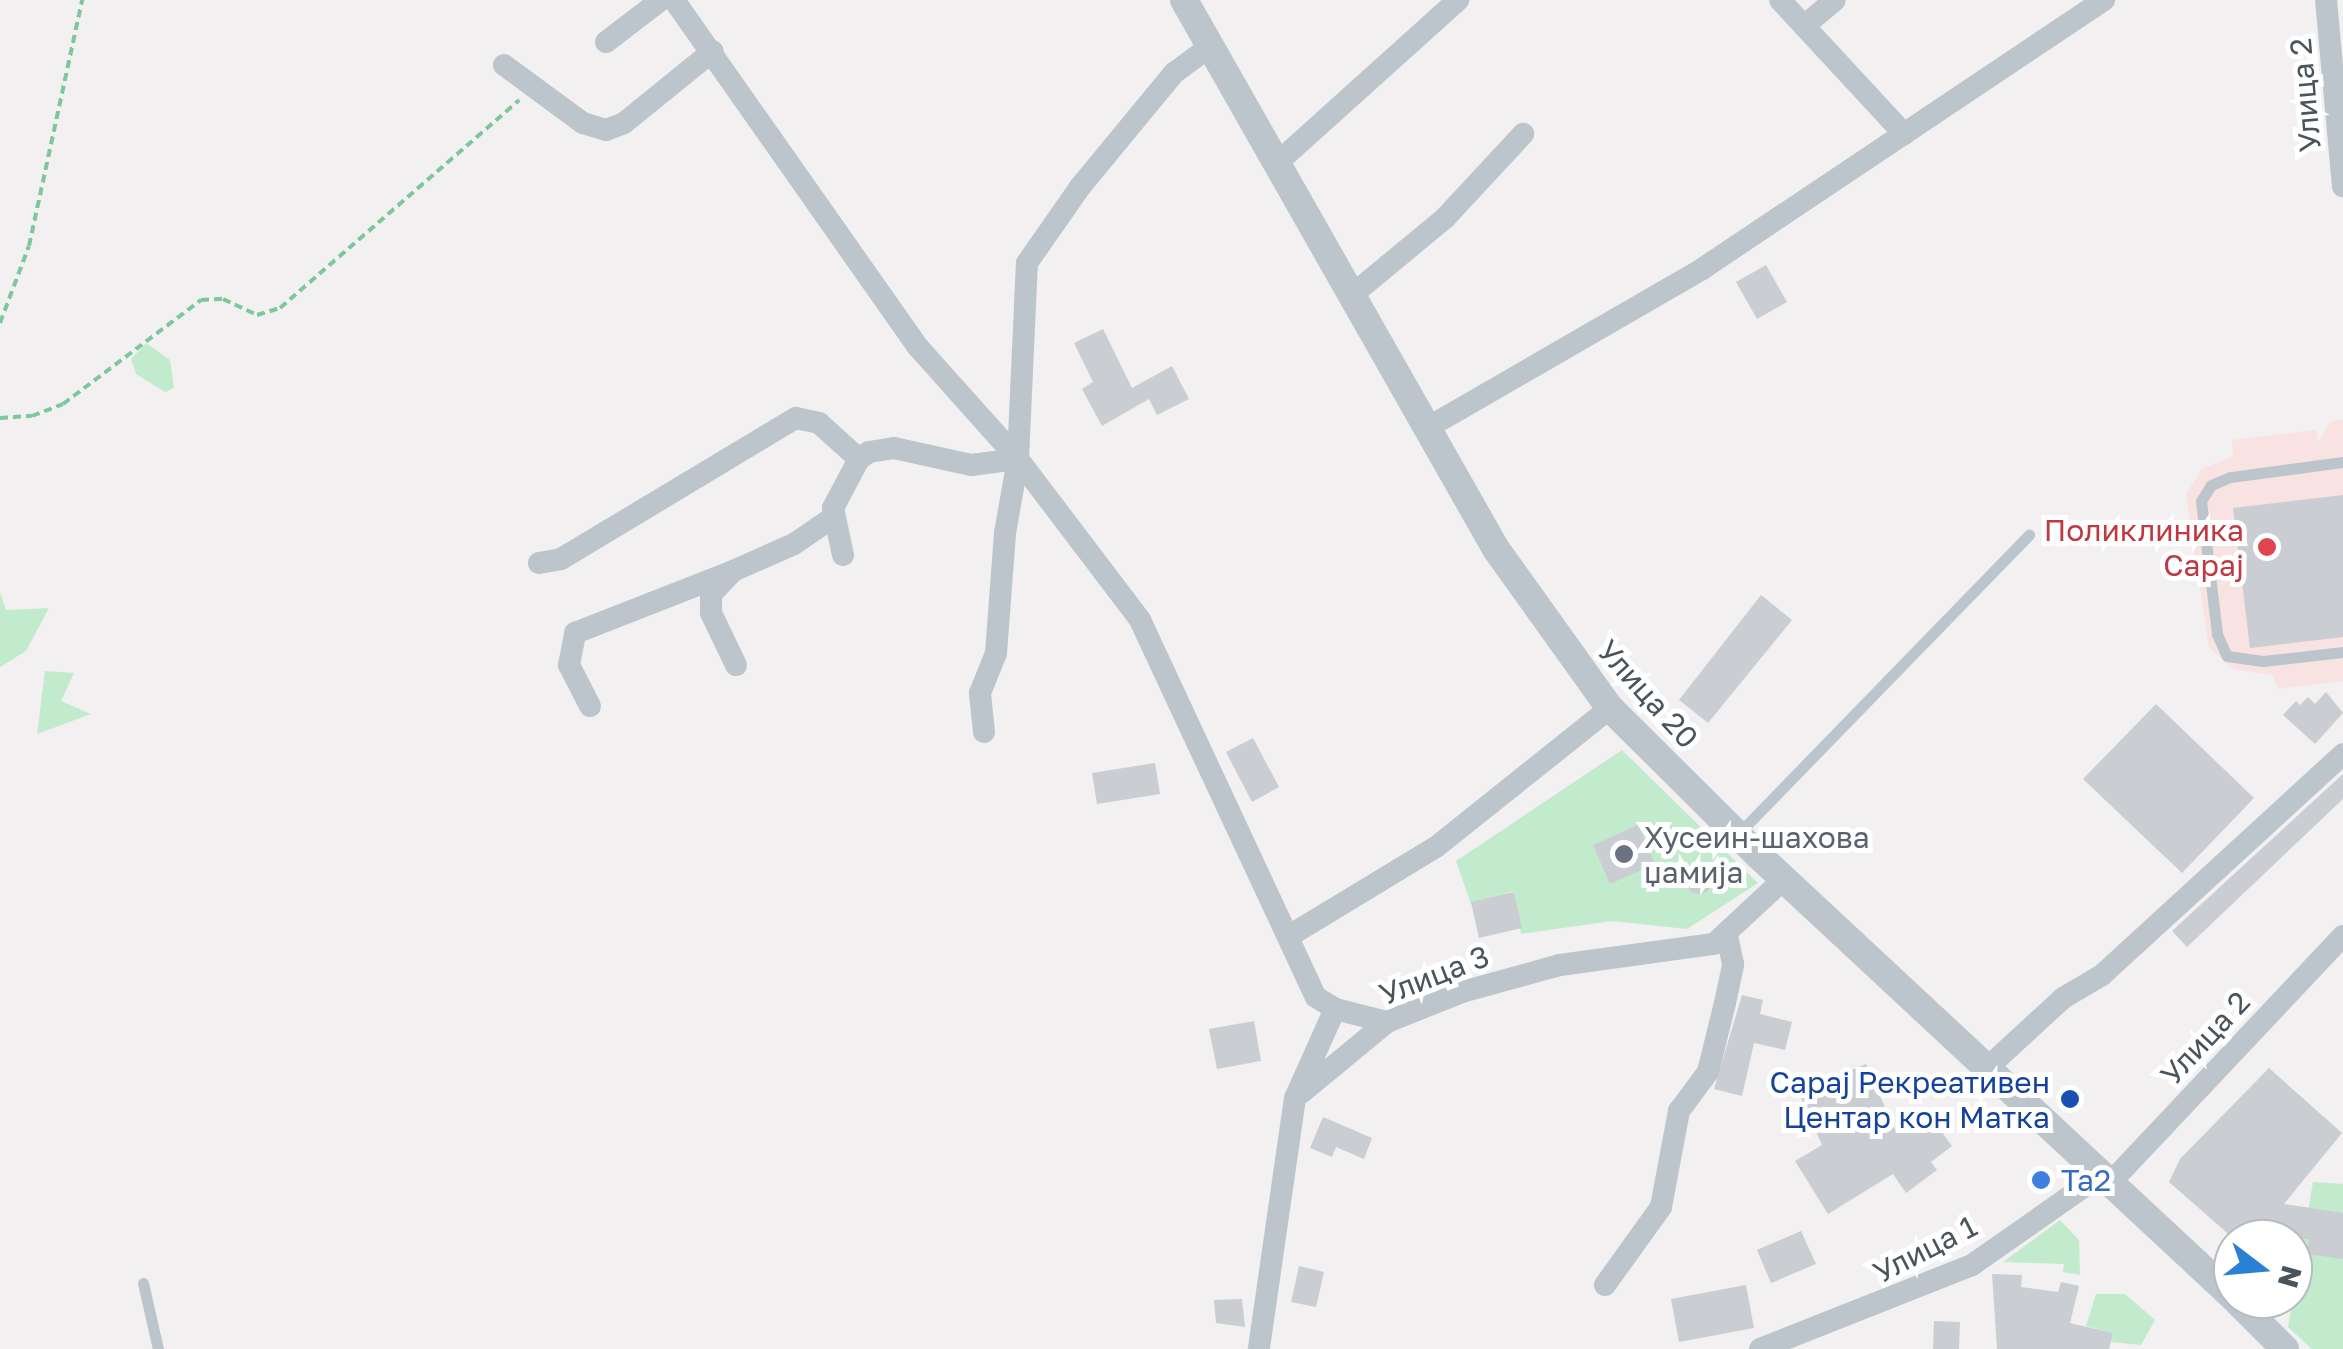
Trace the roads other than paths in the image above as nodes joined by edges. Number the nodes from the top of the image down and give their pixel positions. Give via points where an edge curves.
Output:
1 (662, 0) edge
2 (674, 0) edge
3 (1184, 0) edge
4 (1458, 0) edge
5 (1780, 0) edge
6 (1835, 0) edge
7 (2104, 0) edge
8 (2326, 0) edge
9 (1804, 26) junction
10 (606, 42) dead end
11 (1212, 45) junction
12 (2338, 45) edge
13 (713, 51) junction
14 (504, 66) dead end
15 (1523, 134) dead end
16 (1904, 134) junction
17 (1277, 163) junction
18 (2343, 186) edge
19 (1352, 295) junction
20 (1427, 428) junction
21 (859, 458) junction
22 (1018, 459) junction
23 (2343, 462) edge
24 (832, 518) junction
25 (2028, 535) dead end
26 (843, 555) dead end
27 (539, 563) dead end
28 (733, 571) junction
29 (2343, 652) edge
30 (736, 666) dead end
31 (590, 706) dead end
32 (1610, 708) junction
33 (984, 732) dead end
34 (2343, 754) edge
35 (1737, 834) junction
36 (1784, 878) junction
37 (1727, 935) junction
38 (1289, 936) junction
39 (2343, 936) edge
40 (1335, 1009) junction
41 (1386, 1022) junction
42 (1987, 1068) junction
43 (1295, 1098) junction
44 (2107, 1178) junction
45 (2213, 1278) edge
46 (143, 1283) dead end
47 (1605, 1285) dead end
48 (2255, 1319) edge
49 (158, 1349) edge
50 (1260, 1349) edge
51 (1760, 1349) edge
52 (2285, 1349) edge

1 - 10 street
2 - 13 street
3 - 11 street, Улица 20
4 - 17 street
5 - 9 street
6 - 9 street
7 - 16 street
8 - 12 street, Улица 2
9 - 16 street
11 - 17 street, Улица 20
11 - 22 street via 1174,73 1030,256
12 - 18 street, Улица 2
13 - 14 street via 624,123 606,130 584,123
13 - 22 street via 918,346
15 - 19 street via 1445,218
16 - 20 street via 1702,270
17 - 19 street, Улица 20
19 - 20 street, Улица 20
20 - 32 street, Улица 20 via 1496,549
21 - 22 street via 894,448 971,465
21 - 24 street
21 - 27 street via 819,423 796,418 561,559
22 - 33 street via 996,653 980,693
22 - 38 street via 1157,647
23 - 29 lane via 2230,477 2211,485 2202,501 2217,634 2227,656 2263,660
24 - 26 street
24 - 28 street
25 - 35 lane
28 - 30 street via 709,604
28 - 31 street via 575,633 569,665
32 - 35 street, Улица 20
32 - 38 street via 1436,847
34 - 42 street via 2102,975 2063,998
35 - 36 street, Улица 20
36 - 37 street, Улица 3
36 - 42 street, Улица 20
37 - 41 street, Улица 3 via 1697,948 1560,965
37 - 47 street via 1733,964 1708,1072 1679,1111 1661,1207
38 - 40 street via 1316,998
39 - 44 street, Улица 2
40 - 41 street
40 - 43 street
41 - 43 street, Улица 3
42 - 44 street, Улица 20
43 - 50 street
44 - 45 street, Улица 20
44 - 51 street, Улица 1 via 1972,1265
46 - 49 lane
48 - 52 street, Улица 20

